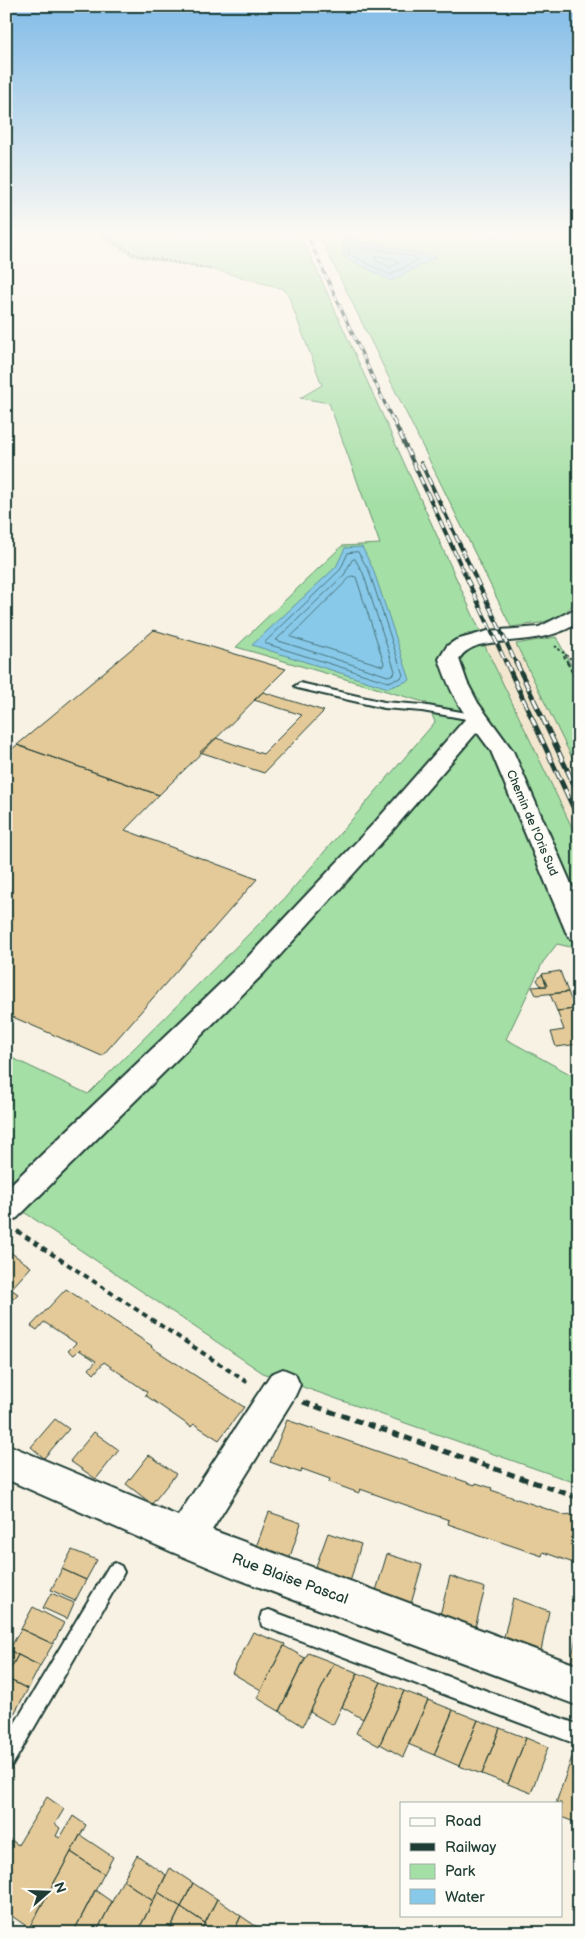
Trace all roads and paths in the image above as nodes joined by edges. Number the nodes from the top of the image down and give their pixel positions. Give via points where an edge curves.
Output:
1 (579, 613) edge
2 (543, 632) junction
3 (563, 654) junction
4 (579, 666) edge
5 (579, 684) edge
6 (300, 686) dead end
7 (478, 718) junction
8 (579, 932) edge
9 (6, 1209) edge
10 (283, 1385) dead end
11 (6, 1461) edge
12 (185, 1539) junction
13 (115, 1572) dead end
14 (270, 1620) dead end
15 (579, 1686) edge
16 (579, 1735) edge
17 (6, 1757) edge

1 - 2 street, Chemin de l'Oris Sud
2 - 3 path
2 - 7 street, Chemin de l'Oris Sud via 472,640 451,654 449,664
3 - 4 path
3 - 5 path
6 - 7 lane via 384,705
7 - 8 street, Chemin de l'Oris Sud via 502,751
7 - 9 street via 255,966
10 - 12 street
11 - 12 street, Rue Blaise Pascal
12 - 15 street, Rue Blaise Pascal
13 - 17 lane
14 - 16 lane

